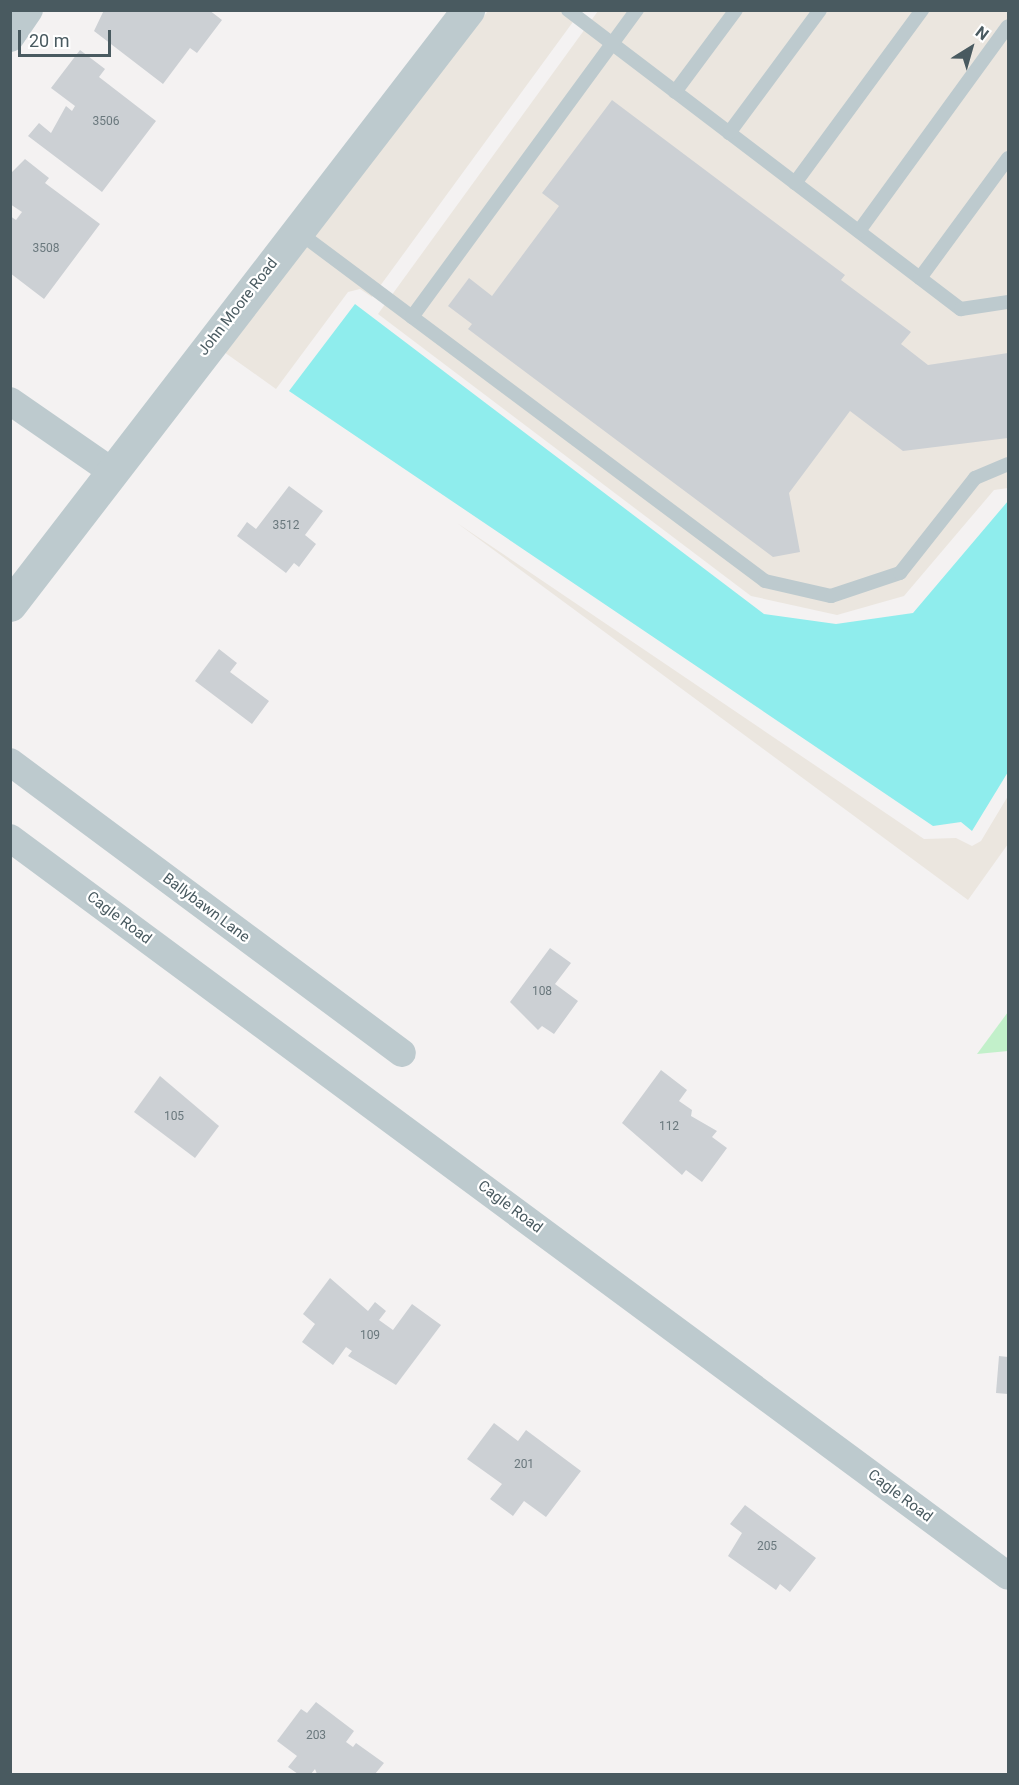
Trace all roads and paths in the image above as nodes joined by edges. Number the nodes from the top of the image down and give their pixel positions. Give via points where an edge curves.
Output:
1 (28, 10) edge
2 (468, 10) edge
3 (568, 10) edge
4 (637, 10) edge
5 (736, 10) edge
6 (819, 10) edge
7 (922, 10) edge
8 (1008, 26) edge
9 (10, 38) edge
10 (612, 44) junction
11 (675, 92) junction
12 (729, 133) junction
13 (1008, 158) edge
14 (795, 183) junction
15 (297, 231) junction
16 (859, 231) junction
17 (920, 278) junction
18 (1006, 298) edge
19 (412, 317) junction
20 (10, 400) edge
21 (1008, 464) edge
22 (111, 471) junction
23 (10, 604) edge
24 (10, 762) edge
25 (10, 838) edge
26 (402, 1053) dead end
27 (1008, 1576) edge

1 - 9 street
2 - 15 street, John Moore Road
3 - 10 lane
4 - 10 lane
5 - 11 lane
6 - 12 lane
7 - 14 lane
8 - 16 lane
10 - 11 lane
10 - 19 lane
11 - 12 lane
12 - 14 lane
13 - 17 lane
14 - 16 lane
15 - 19 lane
15 - 22 street, John Moore Road
16 - 17 lane
17 - 18 lane via 960,309
19 - 21 lane via 765,582 831,596 900,573 975,478
20 - 22 street
22 - 23 street, John Moore Road
24 - 26 street, Ballybawn Lane
25 - 27 street, Cagle Road

